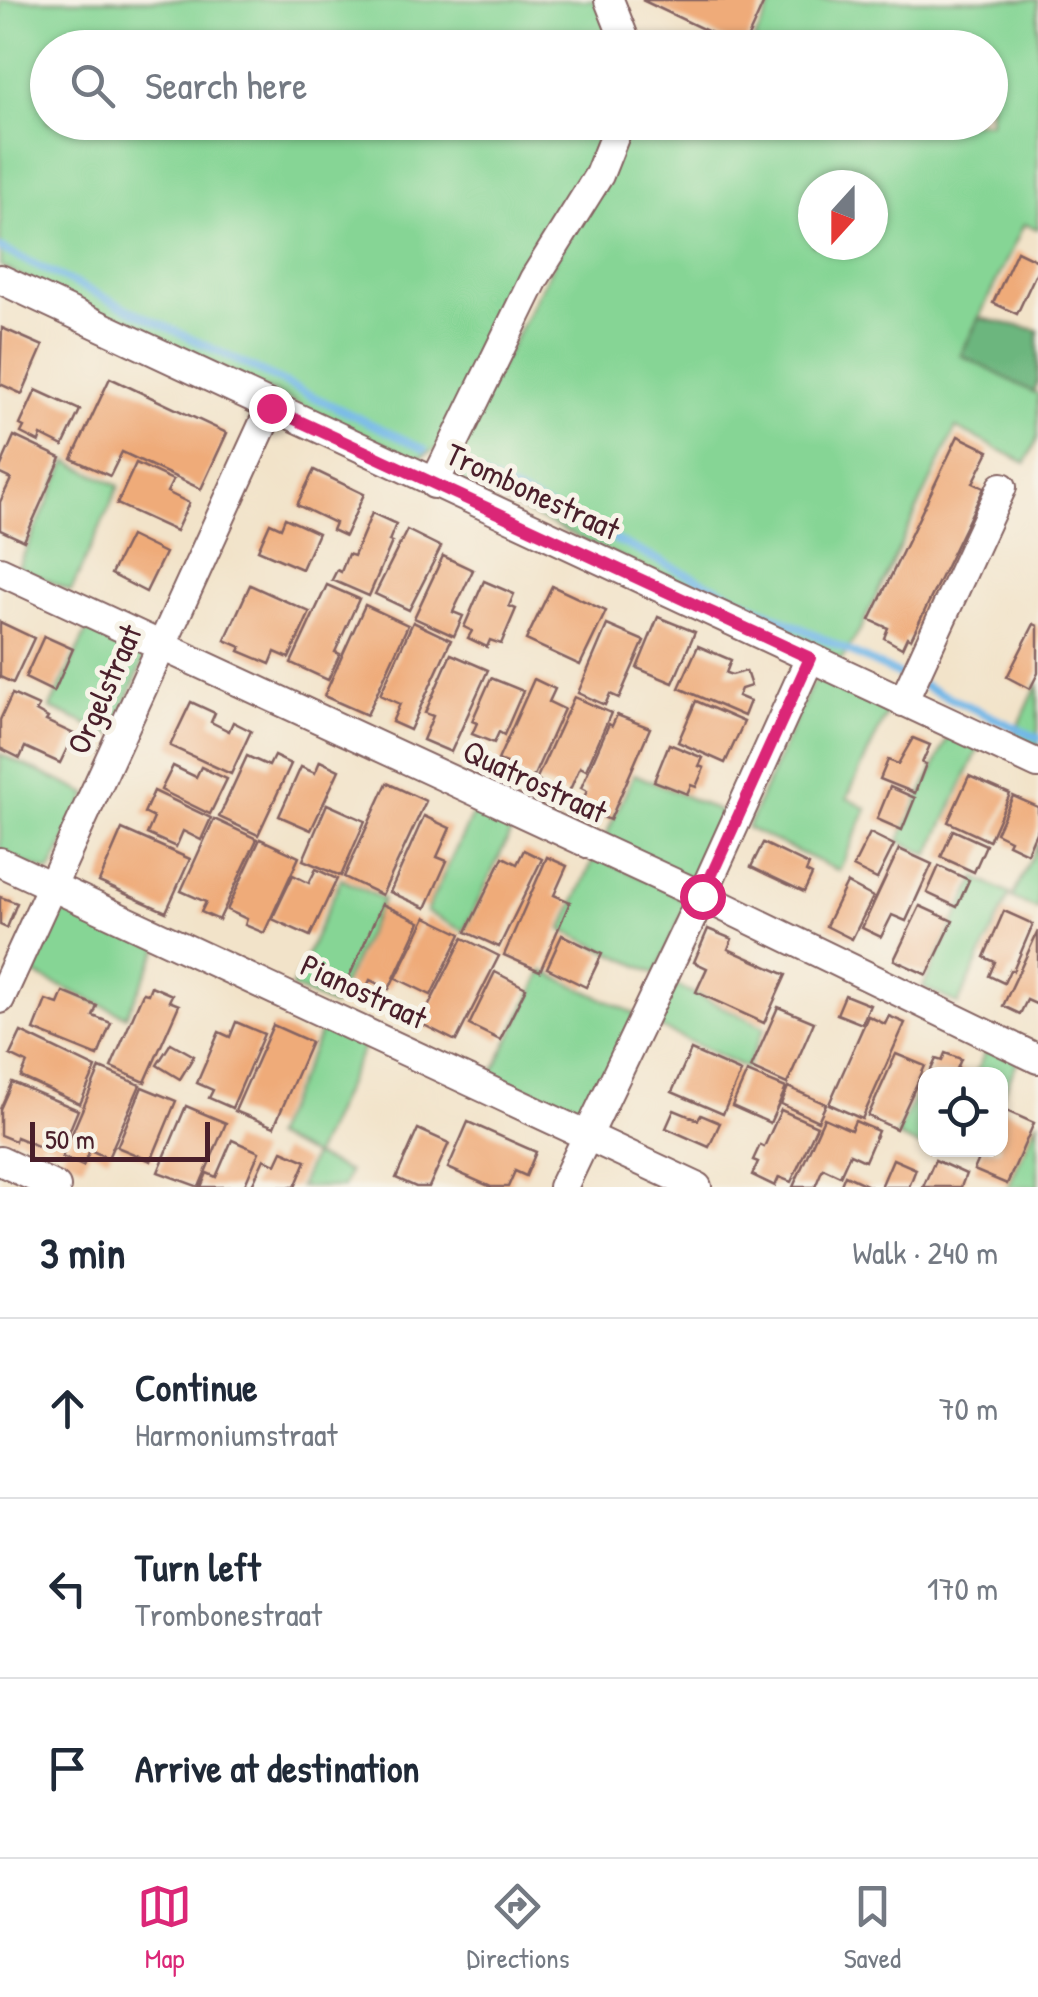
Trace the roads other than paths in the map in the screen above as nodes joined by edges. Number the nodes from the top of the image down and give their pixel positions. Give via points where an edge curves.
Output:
1 (609, 0) edge
2 (621, 30) edge
3 (613, 140) edge
4 (0, 279) edge
5 (271, 408) junction
6 (434, 484) junction
7 (1002, 487) dead end
8 (0, 571) edge
9 (161, 647) junction
10 (810, 658) junction
11 (902, 702) junction
12 (1038, 764) edge
13 (0, 862) edge
14 (53, 886) junction
15 (702, 896) junction
16 (0, 999) edge
17 (1038, 1060) edge
18 (587, 1134) junction
19 (0, 1160) edge
20 (56, 1187) edge
21 (563, 1187) edge
22 (697, 1187) edge

1 - 2 street
3 - 6 street via 599,175 534,280
4 - 5 street, Trombonestraat
5 - 6 street, Trombonestraat
5 - 9 street, Orgelstraat
6 - 10 street, Trombonestraat
7 - 11 street
8 - 9 street, Quatrostraat
9 - 14 street, Orgelstraat
9 - 15 street, Quatrostraat
10 - 11 street, Trombonestraat
10 - 15 street
11 - 12 street, Trombonestraat
13 - 14 street, Pianostraat
14 - 16 street, Orgelstraat
14 - 18 street, Pianostraat
15 - 17 street, Quatrostraat
15 - 18 street
18 - 21 street
18 - 22 street, Pianostraat
19 - 20 street

